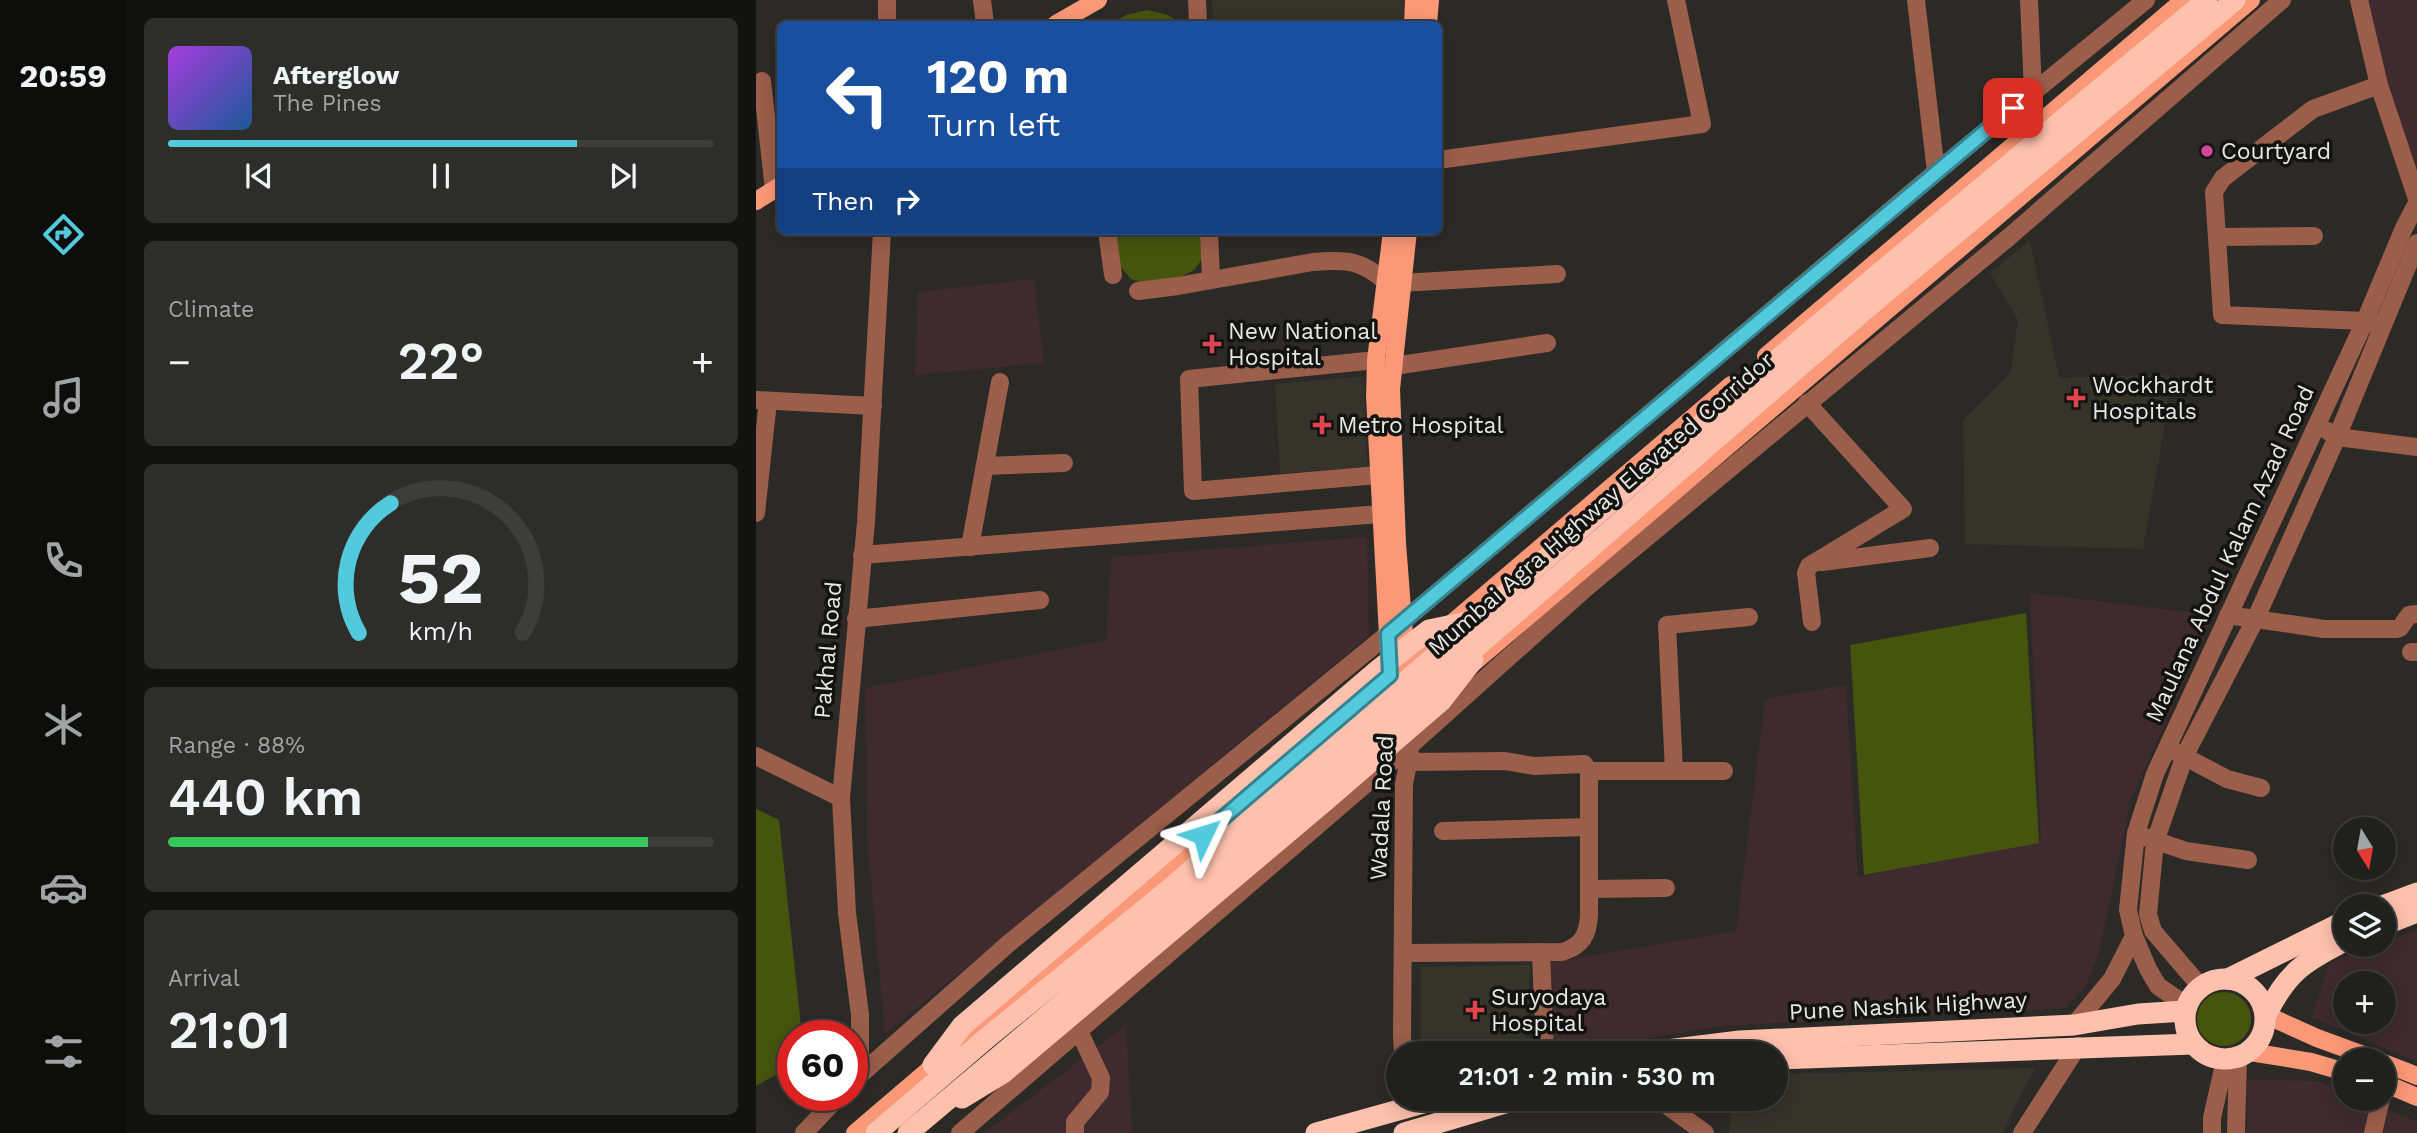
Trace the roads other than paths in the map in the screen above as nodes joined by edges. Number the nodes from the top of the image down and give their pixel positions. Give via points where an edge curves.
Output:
1 (887, 0) edge
2 (982, 0) edge
3 (1098, 0) edge
4 (1197, 0) edge
5 (1414, 0) edge
6 (1430, 0) edge
7 (1676, 0) edge
8 (1916, 0) edge
9 (2029, 0) edge
10 (2146, 0) edge
11 (2184, 0) edge
12 (2207, 0) edge
13 (2235, 0) edge
14 (2250, 0) edge
15 (2282, 0) edge
16 (2359, 0) edge
17 (1078, 18) edge
18 (887, 21) edge
19 (985, 21) edge
20 (1198, 21) edge
21 (1413, 21) edge
22 (1428, 21) edge
23 (762, 81) dead end
24 (2379, 85) junction
25 (2033, 92) junction
26 (1442, 159) edge
27 (1936, 172) junction
28 (777, 188) edge
29 (756, 201) edge
30 (2417, 201) edge
31 (883, 235) edge
32 (1108, 235) edge
33 (1209, 235) edge
34 (1392, 235) edge
35 (1407, 235) edge
36 (2314, 236) dead end
37 (2217, 237) junction
38 (2417, 243) edge
39 (1557, 274) dead end
40 (1113, 275) dead end
41 (1211, 279) junction
42 (1393, 282) junction
43 (1138, 291) dead end
44 (2365, 321) junction
45 (2383, 329) junction
46 (1547, 343) dead end
47 (1376, 360) junction
48 (1395, 366) junction
49 (1000, 382) dead end
50 (762, 400) edge
51 (1807, 403) junction
52 (873, 406) junction
53 (2316, 424) junction
54 (2337, 437) junction
55 (2417, 447) edge
56 (1064, 463) dead end
57 (986, 466) junction
58 (1378, 475) junction
59 (756, 513) edge
60 (1380, 514) junction
61 (970, 547) junction
62 (1930, 548) dead end
63 (862, 555) junction
64 (1815, 563) junction
65 (1040, 600) dead end
66 (2417, 614) edge
67 (2228, 615) junction
68 (1749, 617) dead end
69 (2256, 618) junction
70 (856, 619) junction
71 (1403, 621) junction
72 (1812, 622) dead end
73 (1483, 628) junction
74 (1388, 634) junction
75 (1407, 662) junction
76 (1390, 675) junction
77 (1404, 723) junction
78 (2167, 748) junction
79 (1406, 754) junction
80 (2185, 755) junction
81 (756, 756) edge
82 (1588, 771) junction
83 (1674, 771) junction
84 (1724, 771) dead end
85 (2260, 789) dead end
86 (841, 798) junction
87 (1589, 827) junction
88 (1443, 831) dead end
89 (2136, 833) junction
90 (2155, 842) junction
91 (2248, 860) dead end
92 (1666, 888) dead end
93 (1589, 889) junction
94 (2417, 892) edge
95 (2396, 900) edge
96 (2417, 912) edge
97 (2396, 920) edge
98 (2333, 927) edge
99 (2134, 936) junction
100 (2333, 947) edge
101 (1541, 952) junction
102 (1403, 953) junction
103 (2228, 979) junction
104 (2202, 987) junction
105 (2186, 1008) junction
106 (2266, 1015) junction
107 (860, 1020) edge
108 (2074, 1024) junction
109 (1079, 1031) junction
110 (1403, 1041) edge
111 (1544, 1041) edge
112 (1752, 1041) edge
113 (2193, 1044) junction
114 (2078, 1046) junction
115 (2344, 1048) edge
116 (2238, 1057) junction
117 (1788, 1058) edge
118 (933, 1065) junction
119 (868, 1067) edge
120 (2333, 1068) edge
121 (2396, 1068) edge
122 (2417, 1076) edge
123 (2396, 1089) edge
124 (2417, 1097) edge
125 (962, 1098) junction
126 (1386, 1110) edge
127 (825, 1111) edge
128 (1480, 1111) edge
129 (1675, 1111) edge
130 (2378, 1111) edge
131 (1415, 1131) edge
132 (804, 1133) edge
133 (855, 1133) edge
134 (876, 1133) edge
135 (908, 1133) edge
136 (921, 1133) edge
137 (960, 1133) edge
138 (1075, 1133) edge
139 (1316, 1133) edge
140 (1706, 1133) edge
141 (2022, 1133) edge
142 (2212, 1133) edge
143 (2236, 1133) edge
144 (2373, 1133) edge

1 - 18 street
2 - 19 street
3 - 17 main road
4 - 20 street
5 - 21 main road
6 - 22 main road
7 - 26 street via 1702,124
8 - 27 street
9 - 25 street
10 - 25 street
11 - 75 main road
12 - 73 highway, Mumbai Agra Highway Elevated Corridor via 1632,483
13 - 73 highway, Mumbai Agra Highway Elevated Corridor
14 - 77 main road
15 - 51 street via 2009,237
16 - 24 street, Maulana Abdul Kalam Azad Road
23 - 28 street
24 - 30 street, Maulana Abdul Kalam Azad Road
24 - 37 street via 2313,109 2223,178 2214,192
25 - 27 street
27 - 71 street
28 - 29 main road
30 - 44 street, Maulana Abdul Kalam Azad Road
31 - 52 street, Pakhal Road
32 - 40 street
33 - 41 street
34 - 42 main road, Wadala Road
35 - 42 main road, Wadala Road
36 - 37 street
37 - 44 street via 2222,315
38 - 45 street
39 - 42 street
41 - 42 street via 1336,260 1355,262
41 - 43 street
42 - 47 main road, Wadala Road
42 - 48 main road, Wadala Road
44 - 45 street
44 - 53 street, Maulana Abdul Kalam Azad Road
45 - 54 street
46 - 48 street
47 - 58 main road, Wadala Road
47 - 58 street via 1189,379 1193,491
48 - 71 main road, Wadala Road via 1391,389
49 - 57 street
50 - 52 street
50 - 59 street
51 - 64 street via 1903,509
51 - 79 street via 1587,587
52 - 63 street, Pakhal Road
53 - 54 street
53 - 67 street, Maulana Abdul Kalam Azad Road
54 - 55 street
54 - 69 street
56 - 57 street
57 - 61 street
58 - 60 main road, Wadala Road
60 - 61 street
60 - 74 main road, Wadala Road
61 - 63 street
62 - 64 street
63 - 70 street, Pakhal Road
64 - 72 street via 1806,573
65 - 70 street
66 - 69 street via 2409,615 2396,629 2324,629
67 - 69 street
67 - 78 street, Maulana Abdul Kalam Azad Road
68 - 83 street via 1667,625
69 - 80 street
70 - 86 street, Pakhal Road
71 - 74 street
71 - 75 main road, Wadala Road
73 - 118 highway, bridge via 1429,631 1378,670 962,1026
73 - 125 highway, bridge via 1461,679 1441,701 1003,1073
73 - 134 highway, Mumbai Agra Highway Elevated Corridor, bridge
73 - 135 highway, Mumbai Agra Highway Elevated Corridor, bridge via 1090,980
74 - 76 main road, Wadala Road
74 - 119 street via 1009,944
75 - 76 main road
75 - 77 main road, Wadala Road
76 - 77 main road, Wadala Road
76 - 118 main road
77 - 79 main road
77 - 125 main road
78 - 80 street
78 - 89 street, Maulana Abdul Kalam Azad Road
79 - 82 street via 1534,766 1584,764
79 - 102 street, Wadala Road
79 - 109 street
80 - 85 street via 2218,775
80 - 90 street
81 - 86 street
82 - 83 street
82 - 87 street
83 - 84 street
86 - 107 street, Pakhal Road
87 - 88 street
87 - 93 street
89 - 90 street
89 - 99 street, Maulana Abdul Kalam Azad Road via 2127,902
90 - 91 street
90 - 104 street via 2150,923
92 - 93 street
93 - 101 street via 1588,929 1583,941 1562,952
94 - 95 highway
96 - 97 highway
98 - 103 highway
99 - 105 street, Maulana Abdul Kalam Azad Road via 2158,986
99 - 108 street via 2108,985
100 - 106 highway via 2294,973
101 - 102 street
101 - 111 street
102 - 110 street, Wadala Road
103 - 104 highway
103 - 106 highway via 2258,994
104 - 105 highway
105 - 108 highway, Pune Nashik Highway
105 - 113 highway via 2185,1025
106 - 115 main road
106 - 116 highway via 2263,1035
108 - 112 highway, Pune Nashik Highway
109 - 137 street
109 - 138 street via 1102,1086 1075,1122
113 - 114 highway
113 - 116 highway via 2212,1058
114 - 117 highway
114 - 141 street
116 - 120 main road via 2311,1062
116 - 142 street via 2212,1118
116 - 143 street
118 - 133 main road
121 - 122 main road
123 - 124 main road
125 - 136 main road
126 - 139 highway
127 - 132 street
128 - 131 highway
129 - 140 street
130 - 144 street

